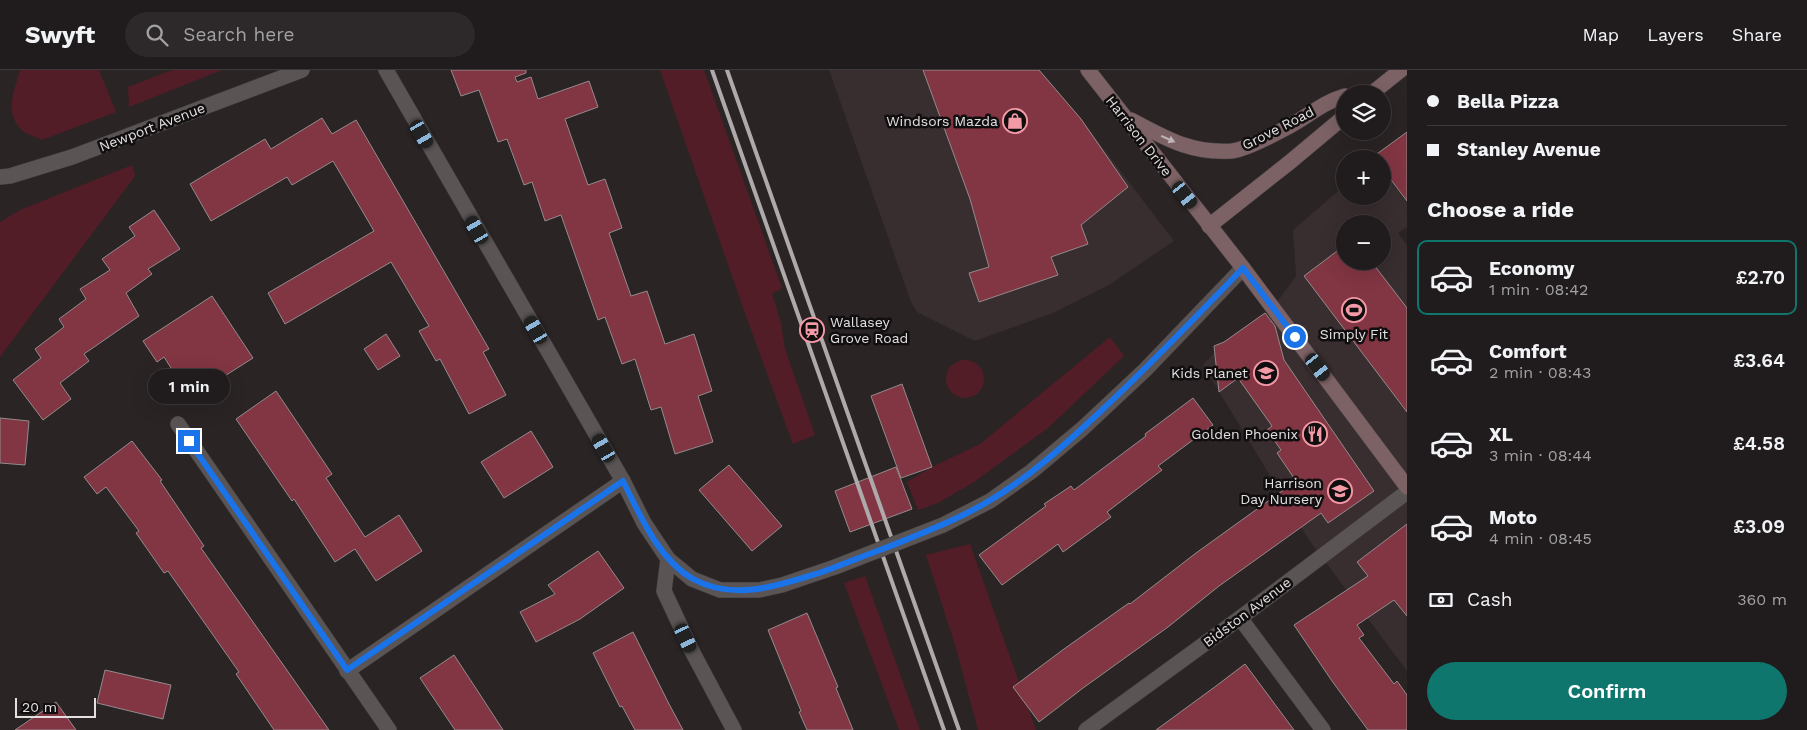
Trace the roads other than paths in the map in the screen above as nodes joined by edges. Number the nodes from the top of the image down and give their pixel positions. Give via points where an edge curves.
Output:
1 (302, 70) edge
2 (386, 70) edge
3 (1088, 70) edge
4 (1401, 70) edge
5 (1382, 85) edge
6 (1336, 98) edge
7 (1125, 117) junction
8 (1336, 124) edge
9 (0, 177) edge
10 (1209, 226) junction
11 (1243, 268) junction
12 (178, 424) dead end
13 (623, 481) junction
14 (1407, 487) edge
15 (1407, 492) edge
16 (668, 559) junction
17 (1240, 618) junction
18 (347, 670) junction
19 (389, 730) edge
20 (734, 730) edge
21 (1086, 730) edge
22 (1323, 730) edge

1 - 9 street, Newport Avenue via 72,157
2 - 13 street
3 - 7 main road, Harrison Drive
4 - 5 main road
7 -> 6 main road, Grove Road via 1189,148 1232,151 1289,126
7 - 10 main road, Harrison Drive
8 - 10 main road, Grove Road
10 - 11 main road, Harrison Drive
11 - 14 main road, Harrison Drive
11 - 16 street, bridge via 1145,370 1074,435 997,496 943,526 835,567 759,590 720,590 692,579
12 - 18 street
13 - 16 street via 644,523
13 - 18 street
15 - 17 street, Bidston Avenue
16 - 20 street via 664,591
17 - 21 street, Bidston Avenue
17 - 22 street
18 - 19 street

